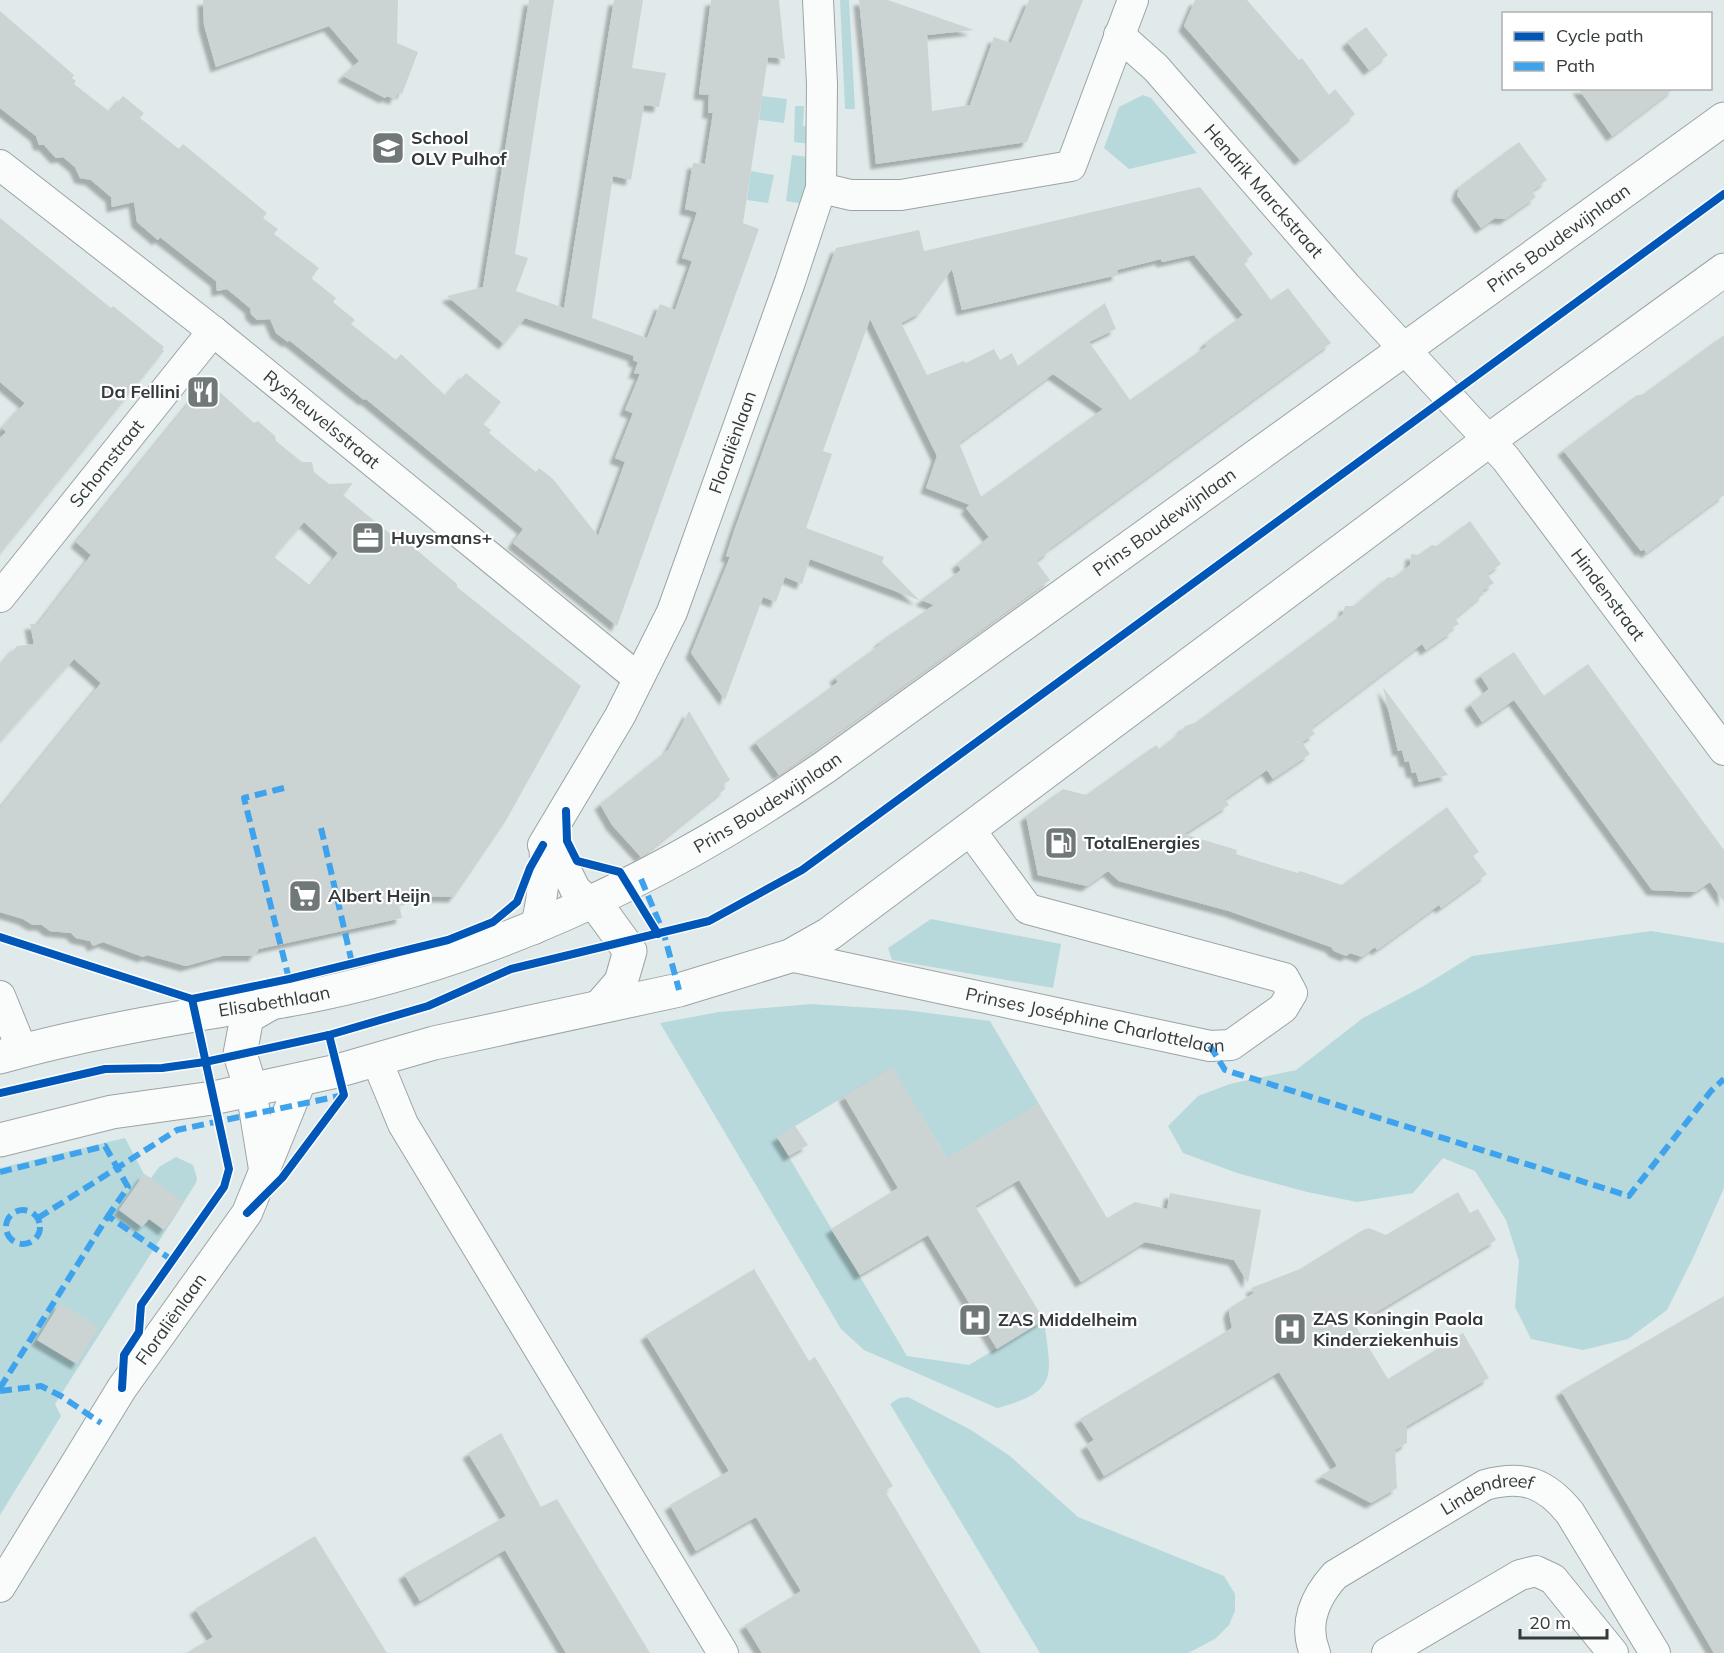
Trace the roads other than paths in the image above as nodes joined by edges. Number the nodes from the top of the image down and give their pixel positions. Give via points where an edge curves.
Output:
1 (818, 0) edge
2 (1133, 0) edge
3 (1119, 35) junction
4 (1724, 119) edge
5 (0, 165) edge
6 (821, 188) junction
7 (1724, 270) edge
8 (213, 331) junction
9 (1404, 350) junction
10 (1488, 441) junction
11 (0, 596) edge
12 (638, 678) junction
13 (1724, 750) edge
14 (970, 830) junction
15 (547, 853) junction
16 (590, 903) junction
17 (534, 929) junction
18 (476, 950) joint
19 (790, 956) junction
20 (0, 996) edge
21 (268, 1005) junction
22 (601, 1005) junction
23 (11, 1053) edge
24 (377, 1061) junction
25 (302, 1078) junction
26 (251, 1089) junction
27 (0, 1140) edge
28 (265, 1173) junction
29 (0, 1587) edge
30 (723, 1653) edge
31 (1315, 1653) edge
32 (1387, 1653) edge
33 (1613, 1653) edge
34 (1655, 1653) edge

1 - 6 street, Floraliënlaan
2 - 3 street
3 - 6 street via 1071,166 884,197
3 - 9 street, Hendrik Marckstraat via 1156,68
4 - 9 main road, Prins Boudewijnlaan
5 - 8 street, Rysheuvelsstraat
6 - 12 street, Floraliënlaan via 672,612
7 - 10 main road
8 - 11 street, Schomstraat
8 - 12 street, Rysheuvelsstraat
9 - 10 street, Hendrik Marckstraat
9 - 16 main road, Prins Boudewijnlaan via 756,814
10 - 13 street, Hindenstraat via 1506,459
10 - 14 main road
12 - 15 street, Floraliënlaan via 621,716 543,845
14 - 19 main road via 829,934
14 - 19 street, Prinses Joséphine Charlottelaan via 1028,909 1284,978 1292,993 1283,1008 1232,1045 1210,1046
15 - 16 street via 560,858 575,889
15 - 17 street, Floraliënlaan via 541,914
16 - 17 main road, Prins Boudewijnlaan
16 - 22 main road via 602,911 630,951 621,982
17 - 18 main road, Prins Boudewijnlaan
18 - 21 main road, Elisabethlaan via 409,972
19 - 22 main road via 679,990
20 - 23 street
21 - 23 main road, Elisabethlaan via 195,1015
21 - 26 main road via 247,1017 240,1054
22 - 24 main road via 434,1043
24 - 25 main road
24 - 30 street via 403,1124
25 - 26 main road
25 - 28 street, Floraliënlaan
26 - 27 main road via 112,1112
26 - 28 street
28 - 29 street, Floraliënlaan via 247,1213 122,1388
31 - 34 street, Lindendreef via 1310,1626 1313,1607 1335,1575 1485,1485 1504,1480 1533,1484 1558,1498
32 - 33 street via 1520,1575 1536,1571 1553,1580

